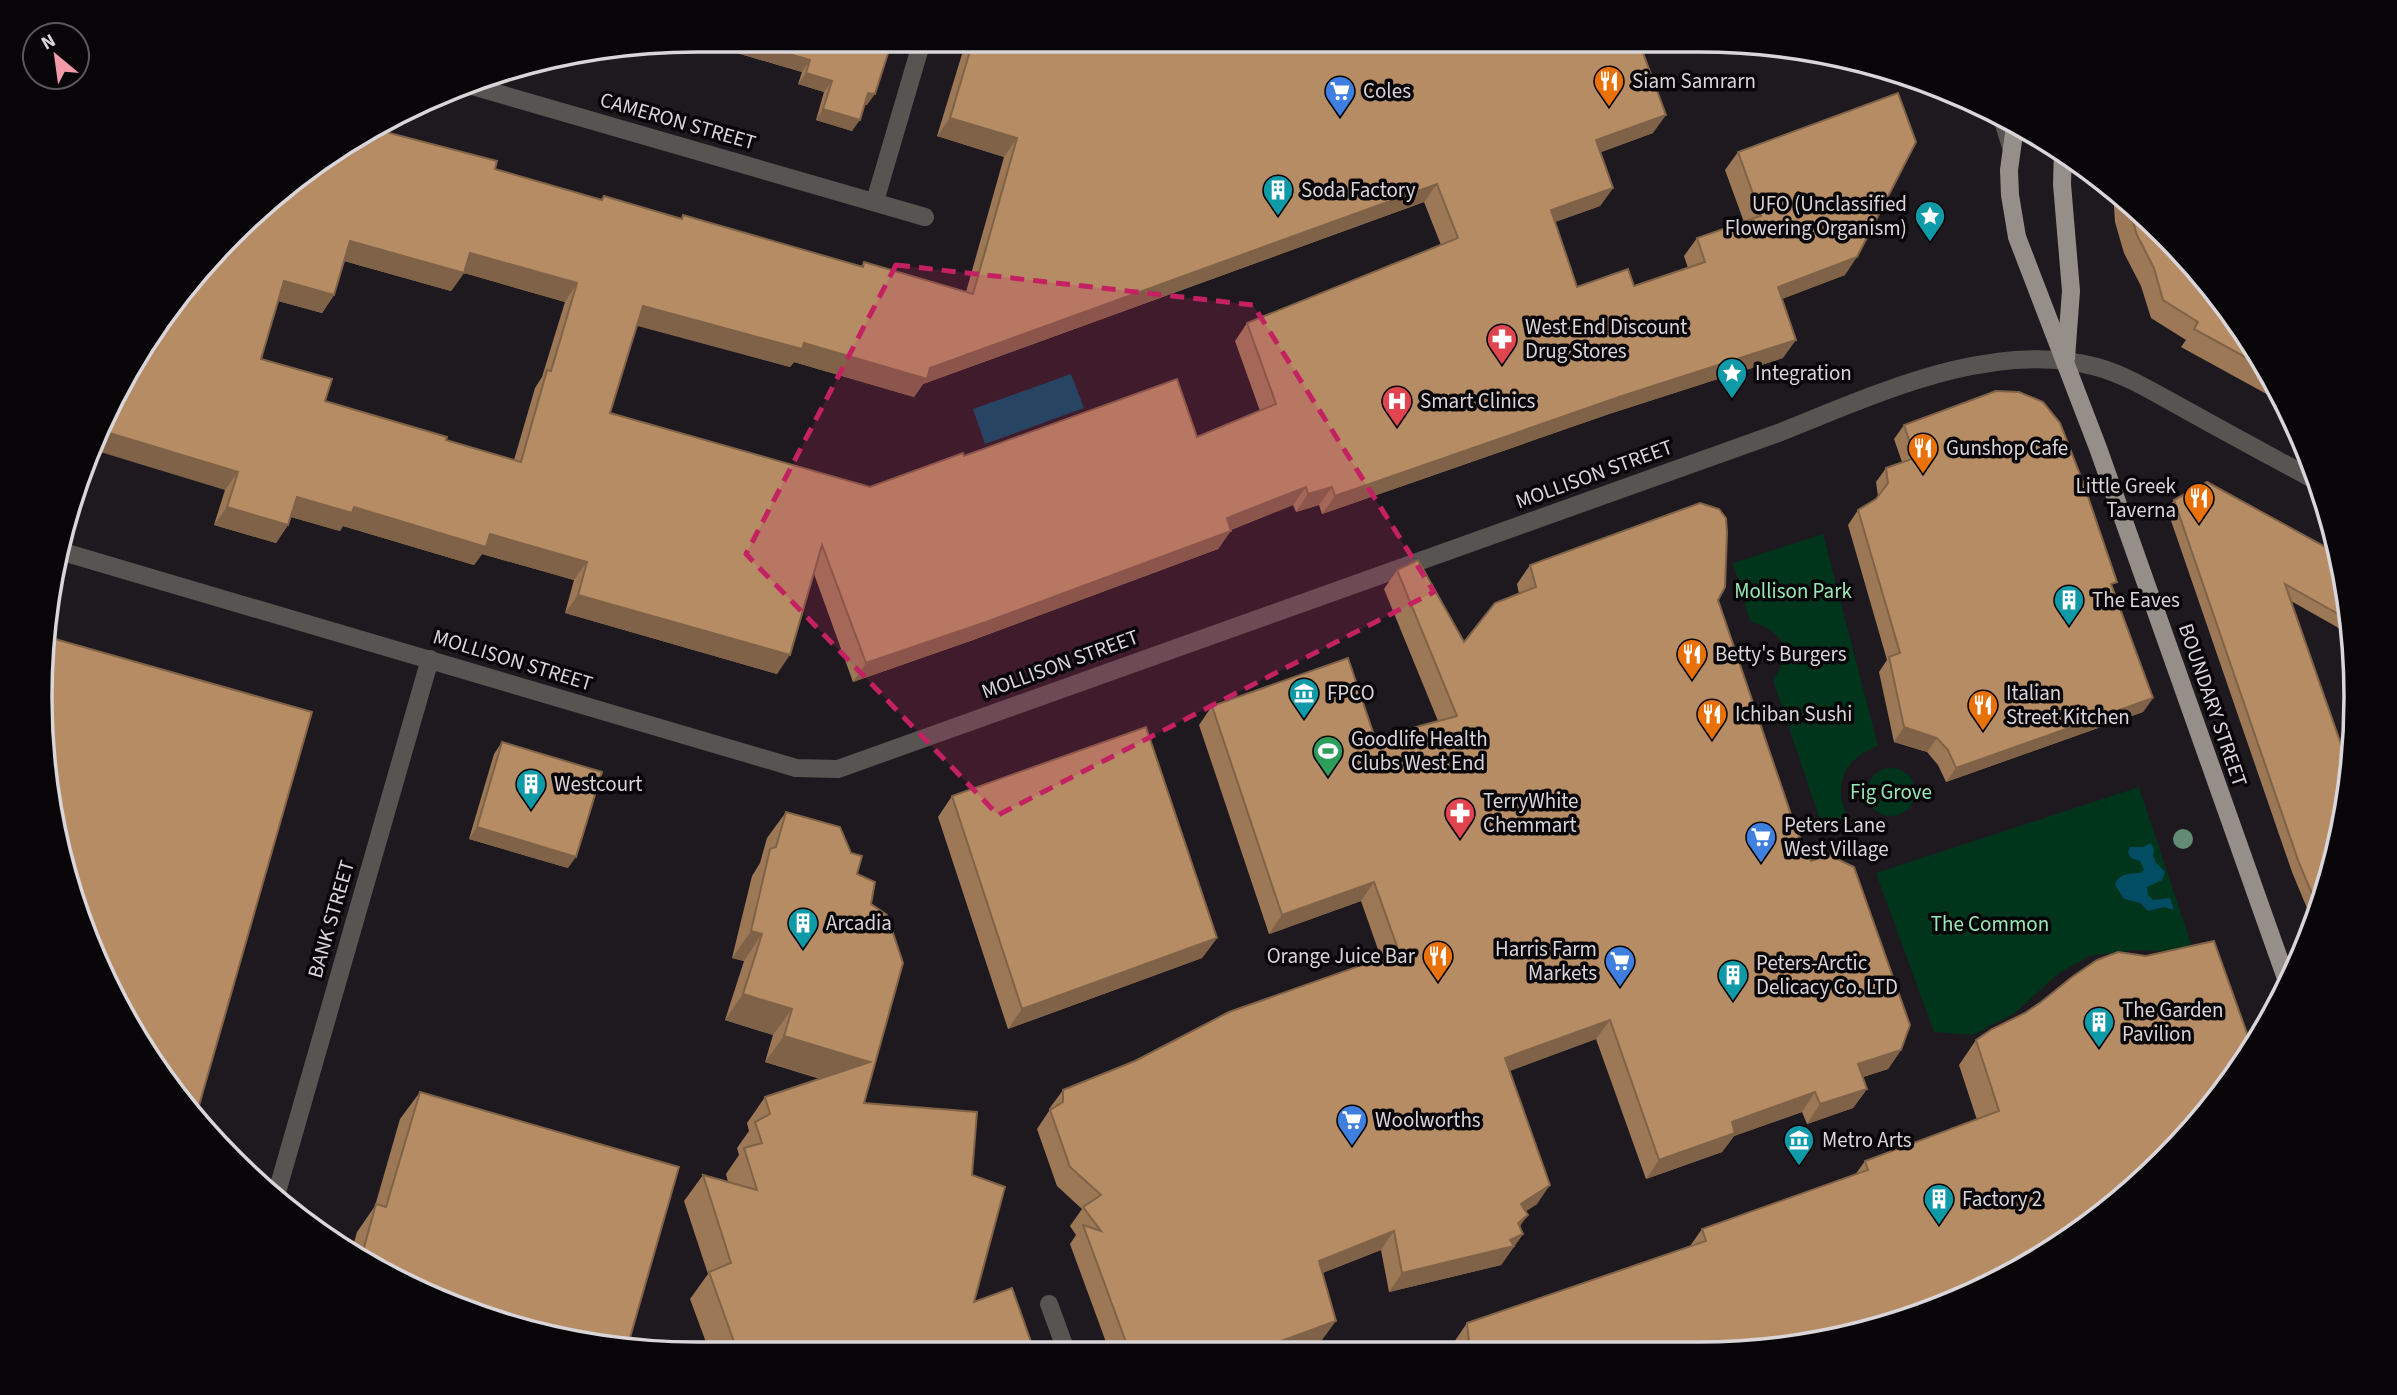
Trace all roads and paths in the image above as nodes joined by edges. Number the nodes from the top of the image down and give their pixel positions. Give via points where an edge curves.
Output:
1 (919, 52) edge
2 (484, 89) edge
3 (2006, 130) edge
4 (2013, 134) edge
5 (2011, 147) junction
6 (2063, 164) edge
7 (876, 201) junction
8 (925, 216) dead end
9 (2065, 362) junction
10 (2304, 474) edge
11 (69, 554) edge
12 (430, 659) junction
13 (2283, 971) edge
14 (278, 1187) edge
15 (1049, 1304) dead end
16 (1063, 1342) edge

1 - 7 street
2 - 7 street, CAMERON STREET
3 - 5 street
4 - 5 main road, BOUNDARY STREET
5 - 9 main road, BOUNDARY STREET via 2010,195 2017,237
6 - 9 main road via 2071,291
7 - 8 street, CAMERON STREET
9 - 10 street, MOLLISON STREET via 2097,367 2134,382
9 - 12 street, MOLLISON STREET via 2021,360 1920,378 1781,432 838,769 796,768
9 - 13 main road, BOUNDARY STREET
11 - 12 street, MOLLISON STREET
12 - 14 street, BANK STREET
15 - 16 street

